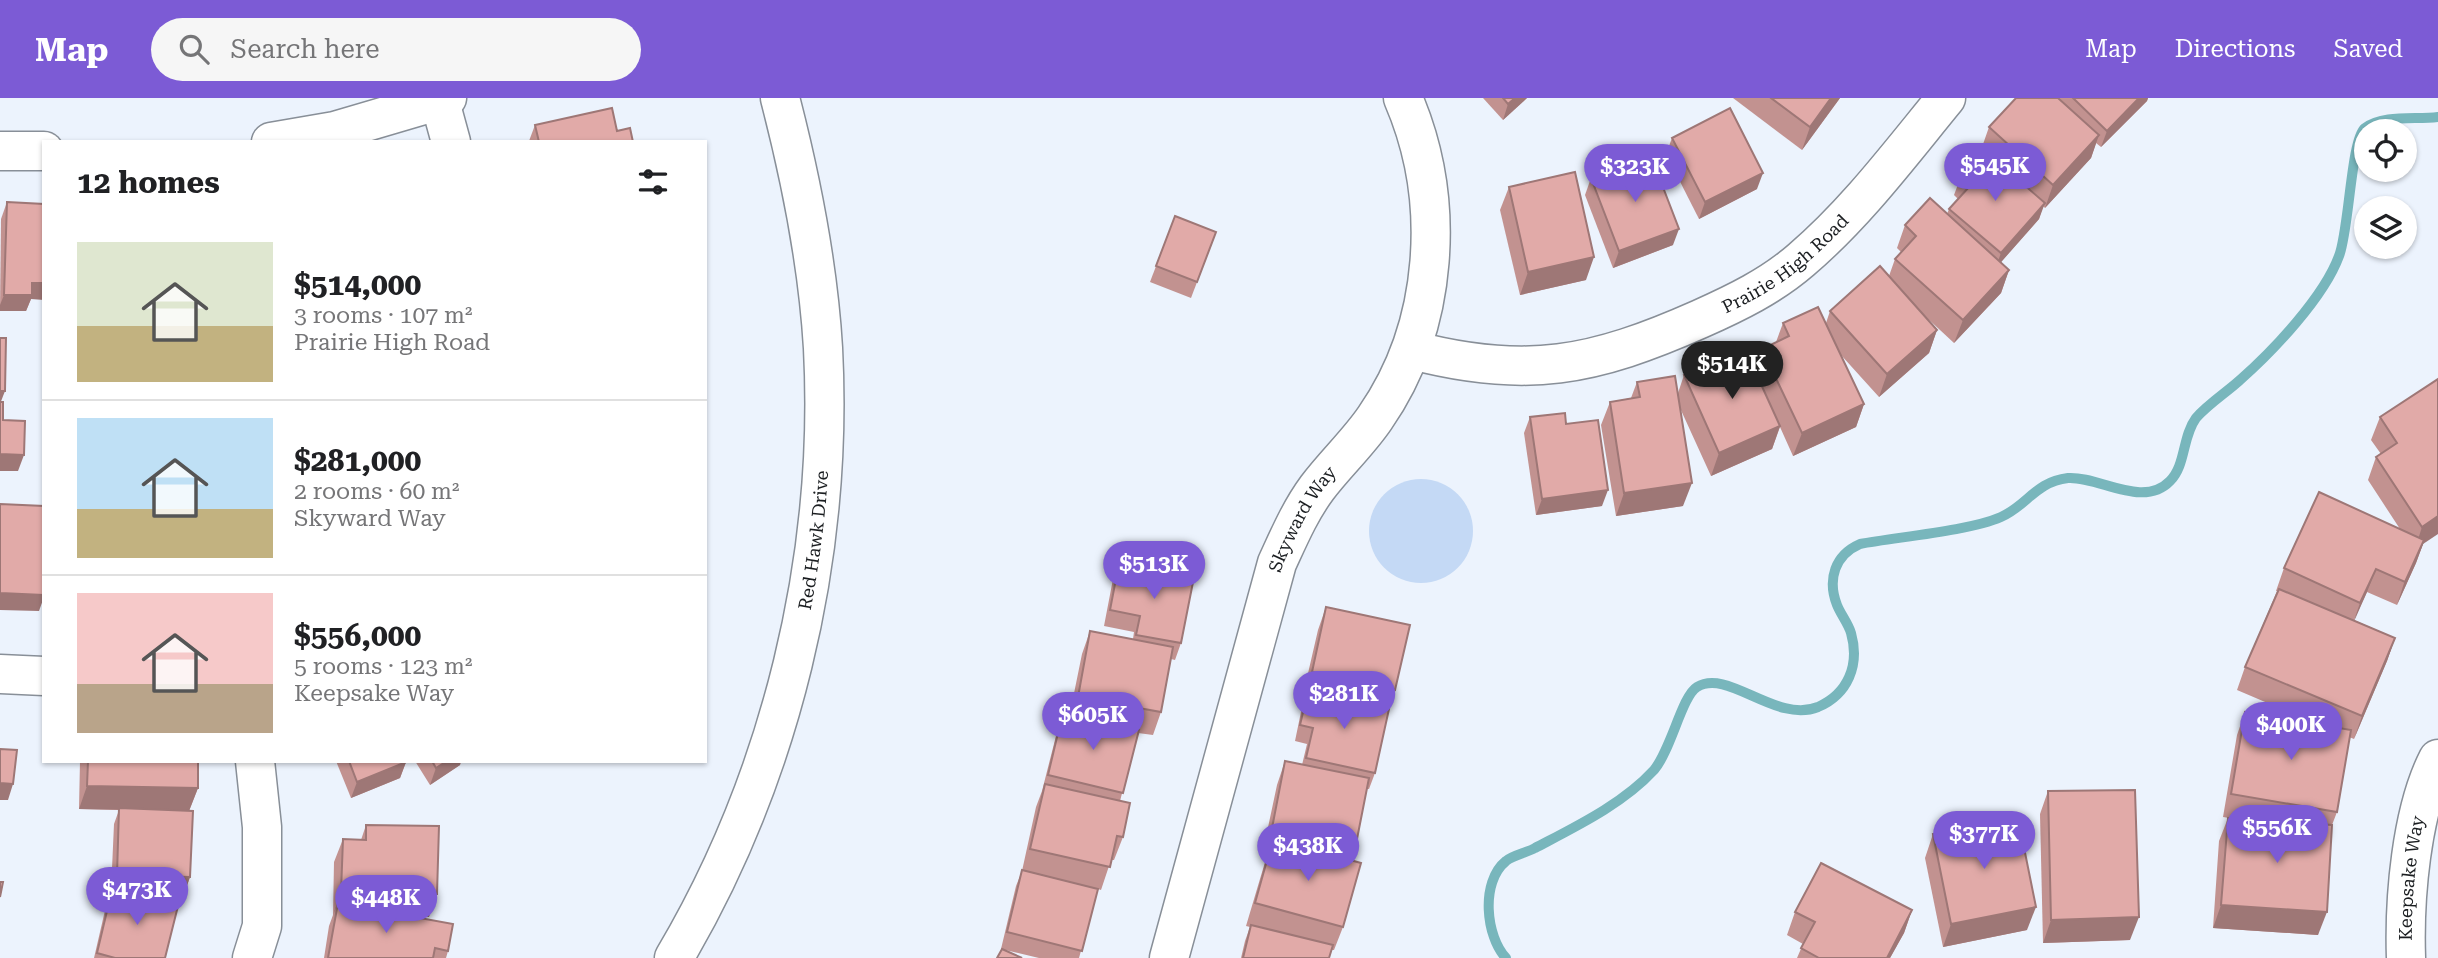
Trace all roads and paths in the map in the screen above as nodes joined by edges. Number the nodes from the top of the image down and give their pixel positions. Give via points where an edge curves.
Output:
1 (780, 98) edge
2 (1403, 98) edge
3 (1946, 98) edge
4 (442, 99) edge
5 (283, 140) edge
6 (451, 140) edge
7 (0, 151) edge
8 (42, 151) edge
9 (1412, 350) junction
10 (0, 674) edge
11 (42, 676) edge
12 (2438, 759) edge
13 (255, 763) edge
14 (252, 958) edge
15 (674, 958) edge
16 (1170, 958) edge
17 (2406, 958) edge

1 - 15 street, Red Hawk Drive via 805,206 823,348 822,473 815,543 789,682 768,749 717,878
2 - 9 street, Skyward Way via 1429,185 1431,230 1423,308
3 - 9 street, Prairie High Road via 1830,234 1771,283 1732,304 1646,343 1570,363 1497,367
4 - 5 street via 335,131
4 - 6 street
7 - 8 street
9 - 16 street, Skyward Way via 1375,419 1302,511 1277,563
10 - 11 street
12 - 17 street, Keepsake Way via 2419,814
13 - 14 street via 262,827 262,926

